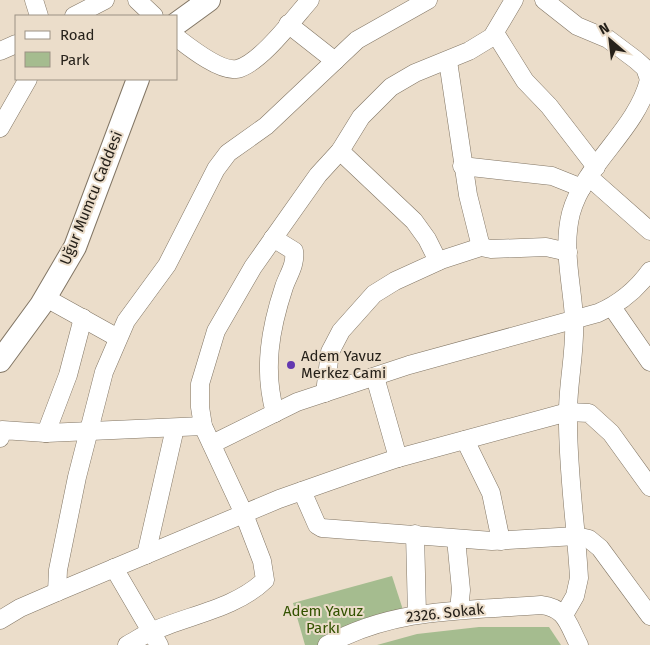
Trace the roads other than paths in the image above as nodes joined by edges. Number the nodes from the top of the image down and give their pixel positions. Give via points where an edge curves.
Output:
1 (34, 0) edge
2 (105, 0) edge
3 (138, 0) edge
4 (184, 0) edge
5 (209, 0) edge
6 (310, 0) edge
7 (428, 0) edge
8 (514, 0) edge
9 (544, 0) edge
10 (39, 15) edge
11 (76, 15) edge
12 (153, 15) edge
13 (166, 15) edge
14 (178, 23) edge
15 (288, 24) junction
16 (495, 33) junction
17 (178, 38) edge
18 (15, 44) edge
19 (0, 51) edge
20 (335, 61) junction
21 (448, 61) junction
22 (648, 71) edge
23 (27, 80) edge
24 (125, 80) edge
25 (138, 80) edge
26 (0, 128) edge
27 (340, 151) junction
28 (462, 166) junction
29 (589, 177) junction
30 (650, 231) edge
31 (273, 238) junction
32 (481, 247) junction
33 (568, 252) junction
34 (438, 261) junction
35 (650, 271) edge
36 (46, 298) junction
37 (612, 307) junction
38 (83, 318) junction
39 (574, 319) junction
40 (118, 338) junction
41 (0, 340) edge
42 (0, 361) edge
43 (650, 362) edge
44 (375, 377) junction
45 (325, 393) junction
46 (275, 412) junction
47 (568, 412) junction
48 (203, 426) junction
49 (175, 428) junction
50 (88, 432) junction
51 (46, 433) junction
52 (0, 438) edge
53 (464, 440) junction
54 (212, 444) junction
55 (398, 458) junction
56 (650, 487) edge
57 (302, 491) junction
58 (244, 514) junction
59 (415, 534) junction
60 (576, 536) junction
61 (456, 539) junction
62 (501, 541) junction
63 (146, 554) junction
64 (114, 568) junction
65 (57, 592) junction
66 (459, 610) junction
67 (417, 614) junction
68 (564, 615) junction
69 (650, 616) edge
70 (0, 620) edge
71 (155, 638) edge
72 (127, 645) edge
73 (327, 645) edge
74 (579, 645) edge

1 - 10 street
2 - 11 street
3 - 12 street
4 - 13 main road
5 - 14 main road
6 - 15 street
7 - 20 street via 357,40
8 - 16 street
9 - 22 street via 577,26 608,39
15 - 17 street via 253,60 237,69 227,68 194,52
15 - 20 street
16 - 21 street
16 - 29 street via 525,81 549,106
18 - 19 street
20 - 40 street via 266,126 228,153 199,199 183,237
21 - 27 street via 415,73 391,87 360,117
21 - 28 street
22 - 29 street via 645,95
23 - 26 street
24 - 41 main road, Uğur Mumcu Caddesi via 58,250 31,297
25 - 36 main road, Uğur Mumcu Caddesi via 75,247
27 - 31 street via 318,175
27 - 34 street via 414,221
28 - 29 street
28 - 32 street
29 - 30 street
29 - 33 street via 571,214
31 - 46 street via 294,251 295,258 284,286 269,350 269,390
31 - 48 street via 216,331 200,384
32 - 33 street via 546,247
32 - 34 street
33 - 39 street
34 - 45 street via 395,281 374,294 355,312 330,352
35 - 37 street
36 - 38 street
36 - 42 main road, Uğur Mumcu Caddesi
37 - 39 street
37 - 43 street
38 - 40 street
38 - 51 street via 68,374
39 - 44 street
39 - 47 street
40 - 50 street via 104,372
44 - 45 street
44 - 55 street
45 - 46 street
46 - 54 street
47 - 53 street
47 - 56 street via 589,413 604,426
47 - 60 street
48 - 49 street
48 - 54 street
49 - 50 street
49 - 63 street
50 - 51 street
50 - 65 street via 58,570
51 - 52 street via 2,430
53 - 55 street
53 - 62 street via 492,493
54 - 58 street
55 - 57 street
57 - 58 street
57 - 59 street via 317,525 322,528
58 - 63 street
58 - 71 street via 262,561 265,580 255,590
59 - 61 street
59 - 67 street
60 - 62 street
60 - 68 street via 579,578 575,596
60 - 69 street via 589,539 600,548
61 - 62 street
61 - 66 street via 461,590
63 - 64 street
64 - 65 street
64 - 71 street
65 - 70 street
66 - 67 street, 2326. Sokak
66 - 68 street, 2326. Sokak via 541,605 554,606
67 - 73 street, 2326. Sokak via 374,624
68 - 74 street
71 - 72 street

